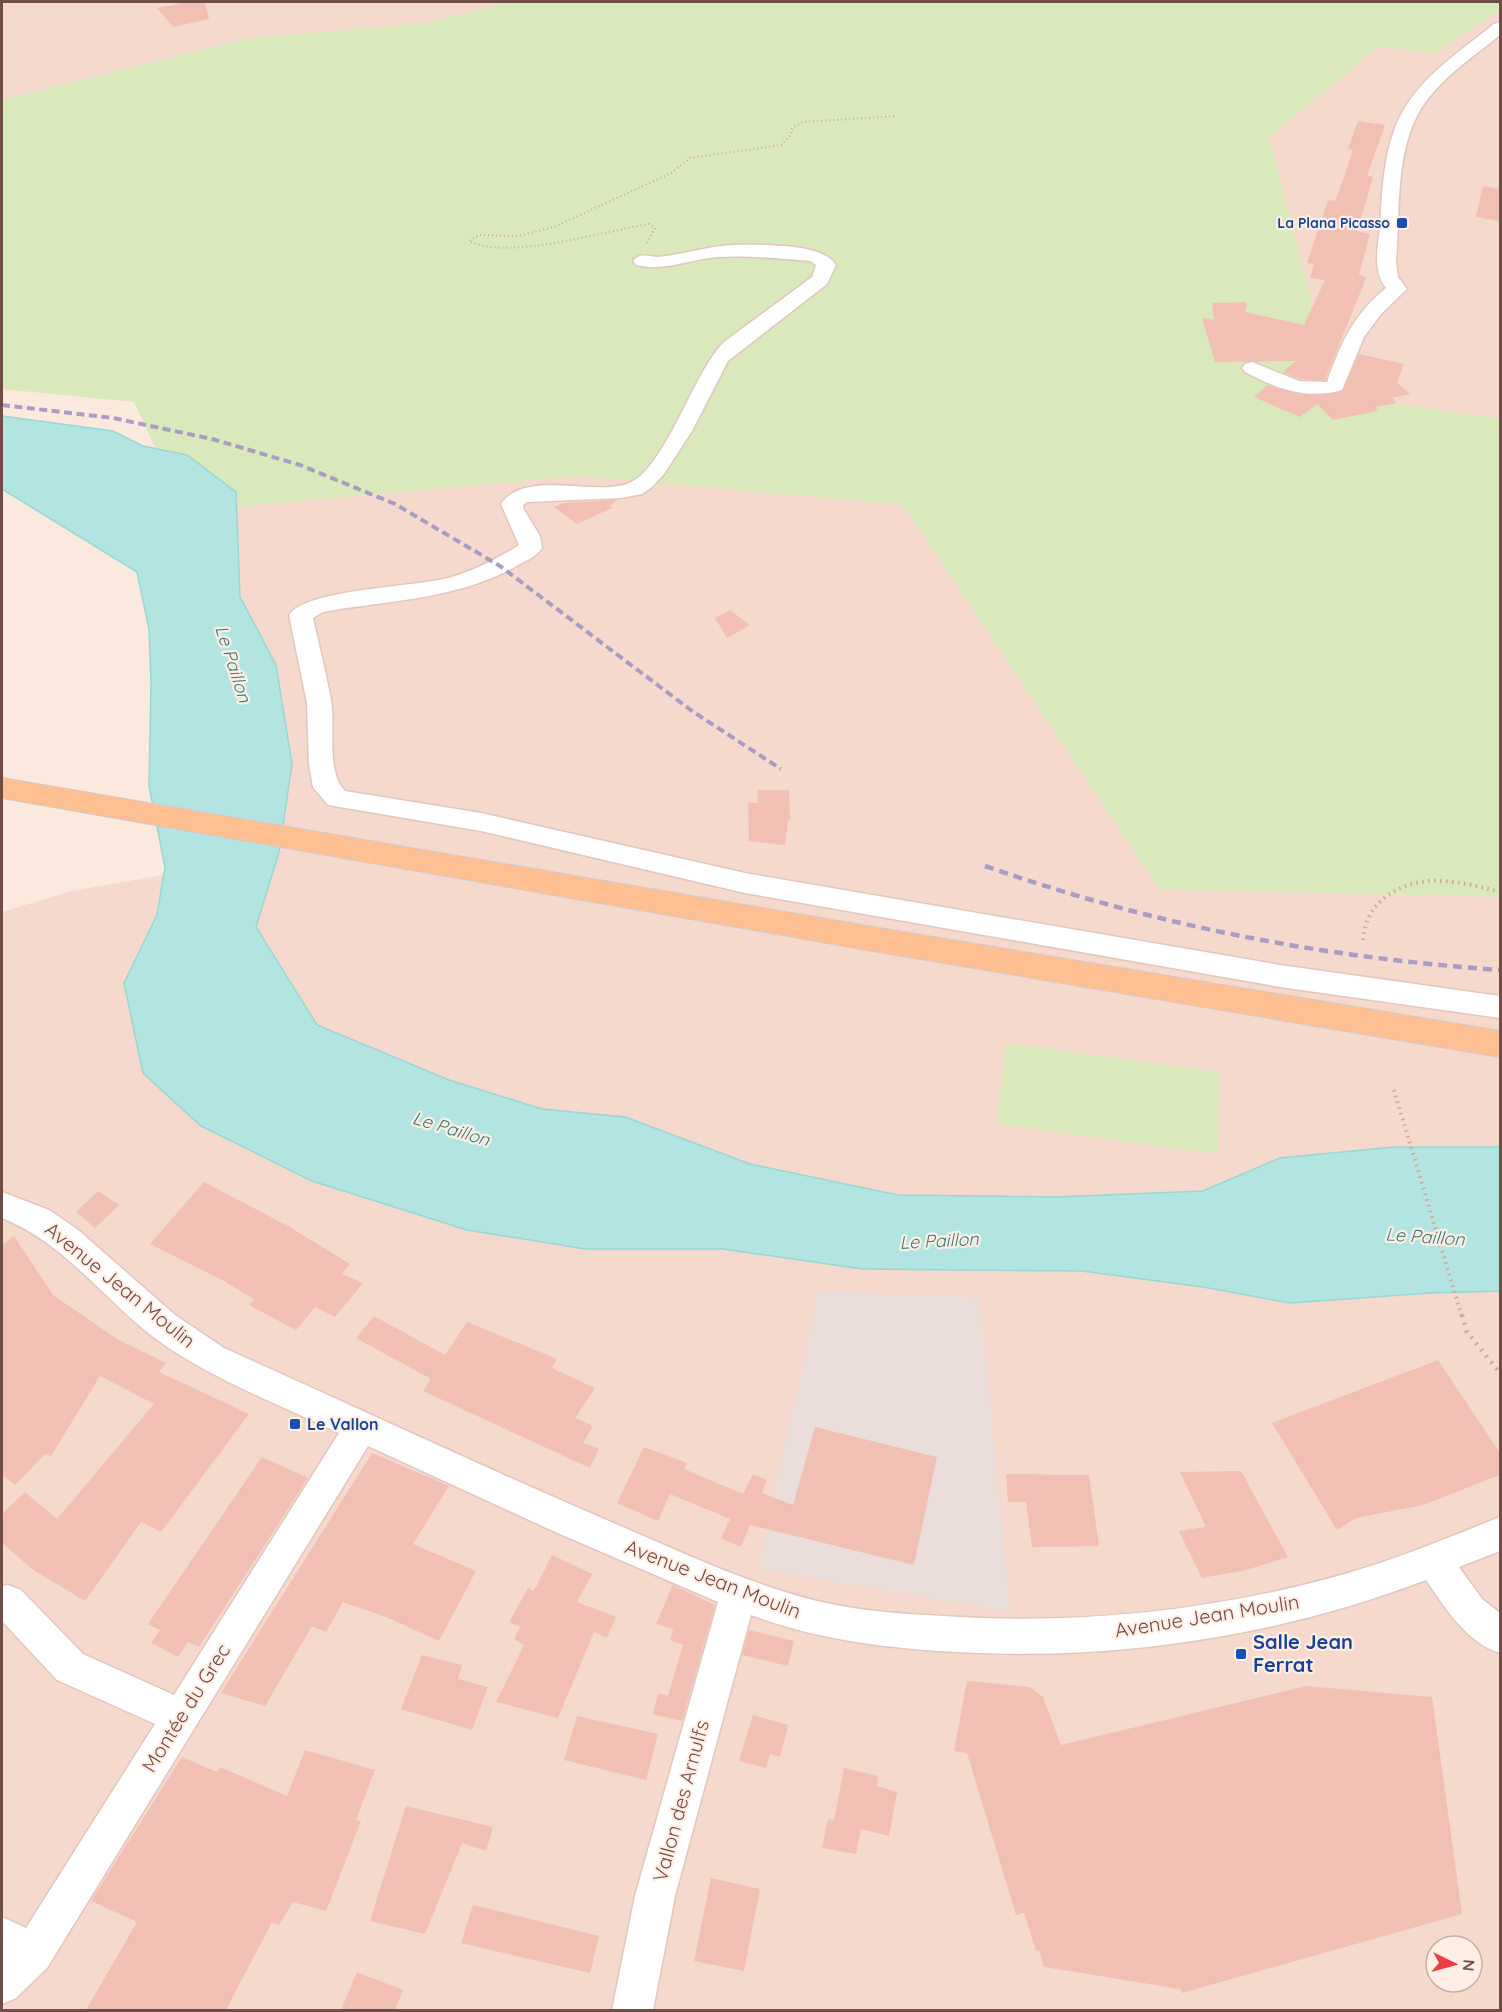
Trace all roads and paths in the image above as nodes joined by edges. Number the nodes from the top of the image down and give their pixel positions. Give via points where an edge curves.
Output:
1 (1500, 27) edge
2 (896, 116) dead end
3 (643, 261) joint
4 (1252, 368) dead end
5 (2, 778) edge
6 (2, 788) edge
7 (122, 803) junction
8 (367, 846) junction
9 (1500, 892) edge
10 (1363, 940) dead end
11 (1500, 1007) edge
12 (1500, 1030) edge
13 (1500, 1044) edge
14 (1394, 1090) dead end
15 (2, 1205) edge
16 (1500, 1373) edge
17 (362, 1426) junction
18 (1500, 1534) edge
19 (1433, 1561) junction
20 (739, 1593) junction
21 (2, 1603) edge
22 (1500, 1635) edge
23 (181, 1717) junction
24 (17, 1946) edge
25 (2, 1984) edge
26 (632, 2010) edge

1 - 4 street via 1423,96 1403,127 1396,158 1386,262 1388,278 1397,289 1383,300 1353,341 1335,386 1296,386
2 - 3 path via 803,122 792,128 781,145 690,158 671,173 554,227 519,236 479,235 469,241 475,246 505,249 649,224 655,228 639,256
3 - 11 street via 733,251 814,256 826,265 820,280 719,358 664,457 641,486 519,497 512,504 513,512 531,539 531,548 469,580 430,590 316,606 301,615 318,703 326,787 337,799 481,822 745,883 1280,976
5 - 7 main road
6 - 7 main road
7 - 8 main road
8 - 12 main road
8 - 13 main road
9 - 10 path via 1453,880 1407,882 1375,905 1368,915
14 - 16 path via 1467,1332
15 - 17 street, Avenue Jean Moulin via 38,1219 66,1238 163,1325 212,1358
17 - 20 street, Avenue Jean Moulin via 554,1515
17 - 23 street, Montée du Grec
18 - 19 street, Avenue Jean Moulin
19 - 20 street, Avenue Jean Moulin via 1327,1596 1230,1617 1140,1630 1050,1636 991,1637 895,1630 816,1618
19 - 22 street via 1469,1611
20 - 26 street, Vallon des Arnulfs via 658,1885
21 - 23 street via 8,1602 70,1667
23 - 24 street, Montée du Grec
24 - 25 street, Montée du Grec

